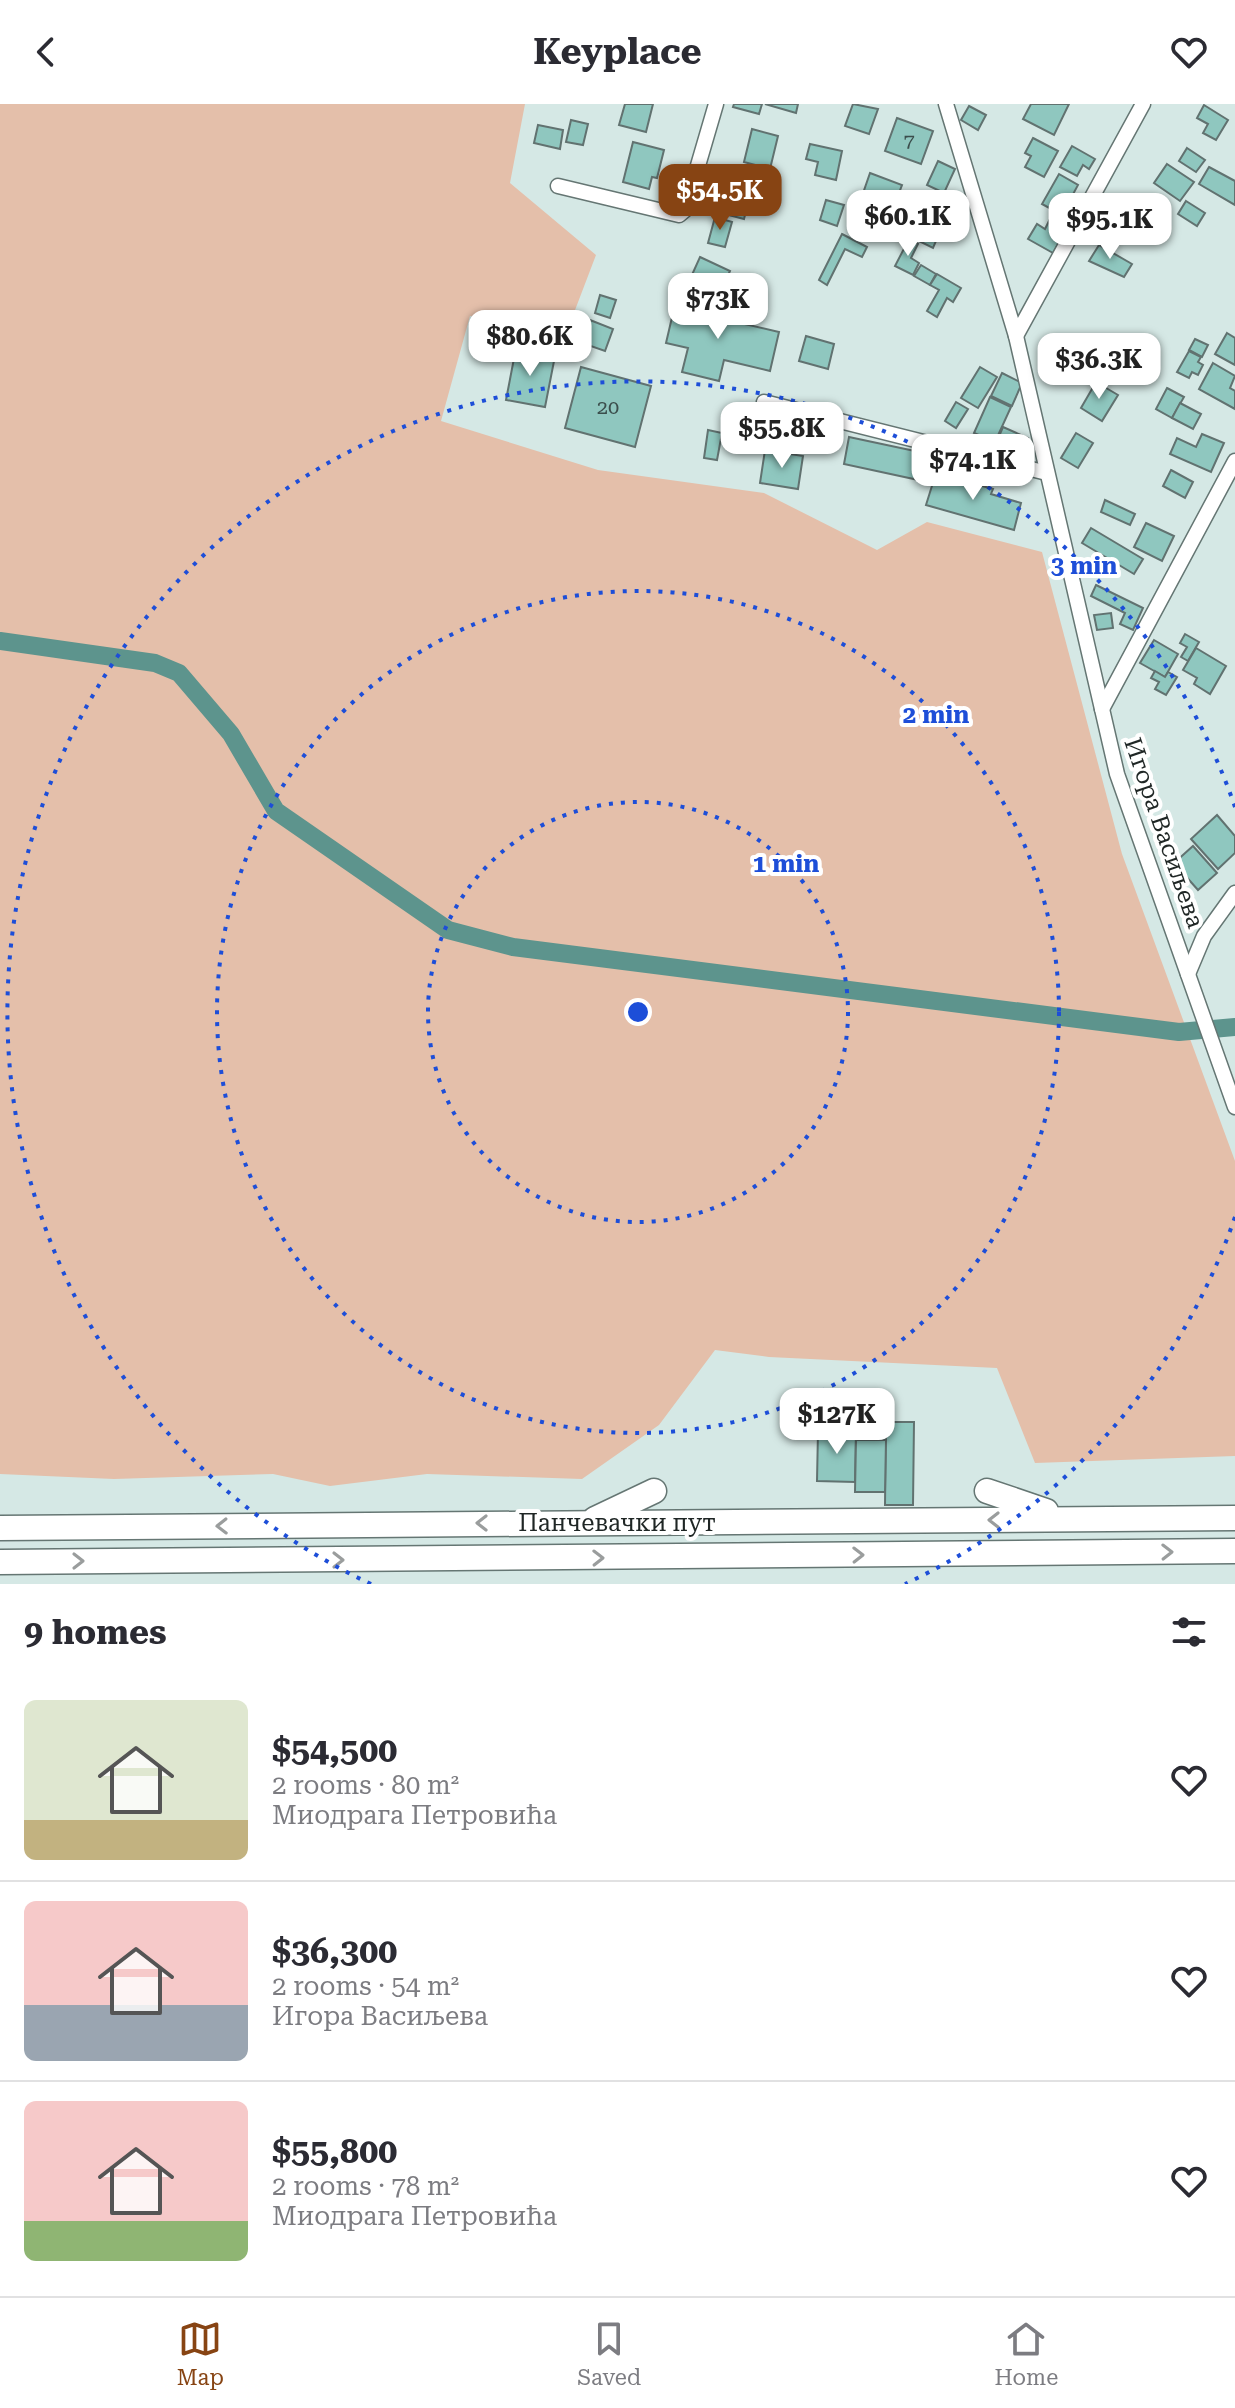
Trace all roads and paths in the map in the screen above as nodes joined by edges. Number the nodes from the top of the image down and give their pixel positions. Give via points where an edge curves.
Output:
1 (716, 104) edge
2 (946, 104) edge
3 (958, 104) edge
4 (1143, 104) edge
5 (951, 120) junction
6 (558, 186) dead end
7 (1016, 336) junction
8 (764, 402) dead end
9 (1235, 461) edge
10 (1047, 473) junction
11 (1102, 709) junction
12 (1235, 893) edge
13 (1188, 974) junction
14 (1235, 1107) edge
15 (654, 1491) dead end
16 (987, 1491) dead end
17 (1235, 1518) edge
18 (1100, 1519) junction
19 (573, 1524) junction
20 (0, 1528) edge
21 (1235, 1551) edge
22 (0, 1562) edge

1 - 6 street via 685,210 679,215
2 - 5 street, Игора Васиљева
3 - 5 street
4 - 7 street
5 - 7 street, Игора Васиљева
7 - 10 street, Игора Васиљева
8 - 10 street
9 - 11 street
10 - 11 street, Игора Васиљева
11 - 13 street, Игора Васиљева via 1117,774
12 - 13 street via 1204,936
13 - 14 street, Игора Васиљева
15 - 19 main road via 603,1517
16 - 18 main road via 1040,1511
17 - 18 main road, Панчевачки пут
18 -> 19 main road, Панчевачки пут
19 -> 20 main road, Панчевачки пут
22 -> 21 main road, Панчевачки пут

